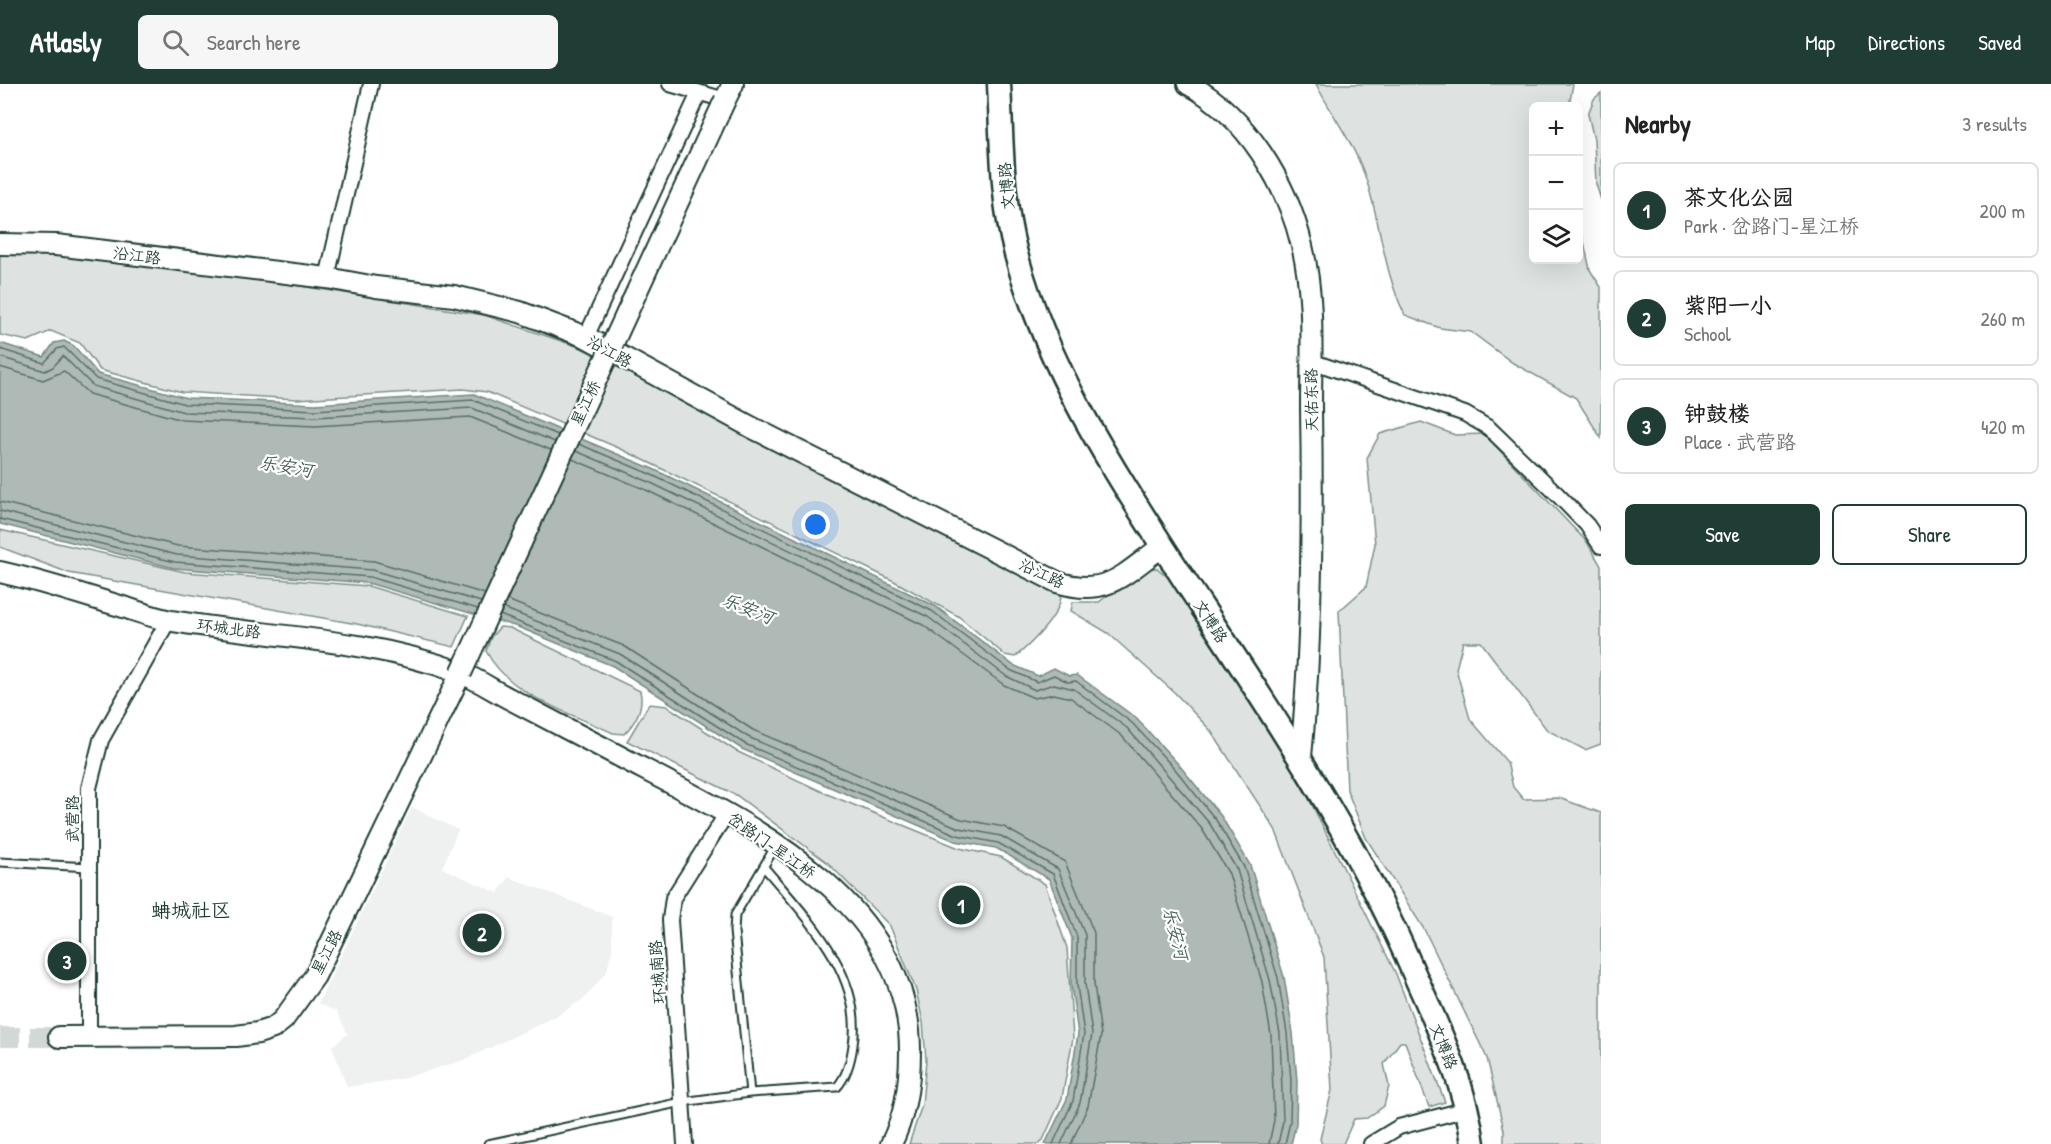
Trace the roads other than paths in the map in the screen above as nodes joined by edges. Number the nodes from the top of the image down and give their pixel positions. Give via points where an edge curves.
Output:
1 (371, 84) edge
2 (670, 84) edge
3 (999, 84) edge
4 (1188, 84) edge
5 (729, 92) edge
6 (699, 93) junction
7 (0, 244) edge
8 (327, 278) junction
9 (586, 337) junction
10 (1311, 361) junction
11 (1163, 546) junction
12 (1601, 546) edge
13 (0, 572) edge
14 (168, 621) junction
15 (460, 673) junction
16 (1301, 758) junction
17 (727, 813) junction
18 (777, 844) junction
19 (0, 862) edge
20 (89, 867) junction
21 (764, 867) junction
22 (59, 1037) tunnel mouth
23 (89, 1037) junction
24 (750, 1093) junction
25 (682, 1102) junction
26 (1467, 1109) junction
27 (488, 1144) edge
28 (686, 1144) edge
29 (891, 1144) edge
30 (1371, 1144) edge
31 (1473, 1144) edge

1 - 8 street
2 - 6 street
3 - 11 main road, 文博路 via 1006,203 1027,289 1079,408
4 - 10 street, 天佑东路 via 1239,124 1292,212 1307,269
5 - 6 street
5 - 15 street, 星江桥, bridge
6 - 9 street
7 - 8 street, 沿江路 via 56,245
8 - 9 street, 沿江路 via 486,302
9 - 11 street, 沿江路 via 751,427 1057,582 1092,590 1107,585
10 - 12 street via 1465,414 1489,428 1587,525
10 - 16 street, 天佑东路 via 1309,670
11 - 16 main road, 文博路
13 - 14 street, 环城北路
14 - 15 street, 环城北路 via 331,641 394,653
14 - 20 street, 武营路 via 101,740 89,788
15 - 17 street, 岔路门-星江桥
15 - 23 street, 星江路 via 315,976 283,1020 273,1028 236,1036
16 - 26 main road, 文博路 via 1386,911 1436,1023
17 - 18 street, 岔路门-星江桥
17 - 25 street, 环城南路 via 673,898 670,920
18 - 21 lane
18 - 29 street, 岔路门-星江桥 via 864,919 887,955 902,989 910,1028 910,1087
19 - 20 lane
20 - 23 street, 武营路
21 - 24 lane via 735,915 734,931
21 - 24 lane via 813,926 847,982 855,1034 850,1061 837,1087
22 - 23 street, 星江路
24 - 25 lane
25 - 27 lane
25 - 28 street, 环城南路
26 - 30 street via 1399,1127
26 - 31 main road, 文博路

